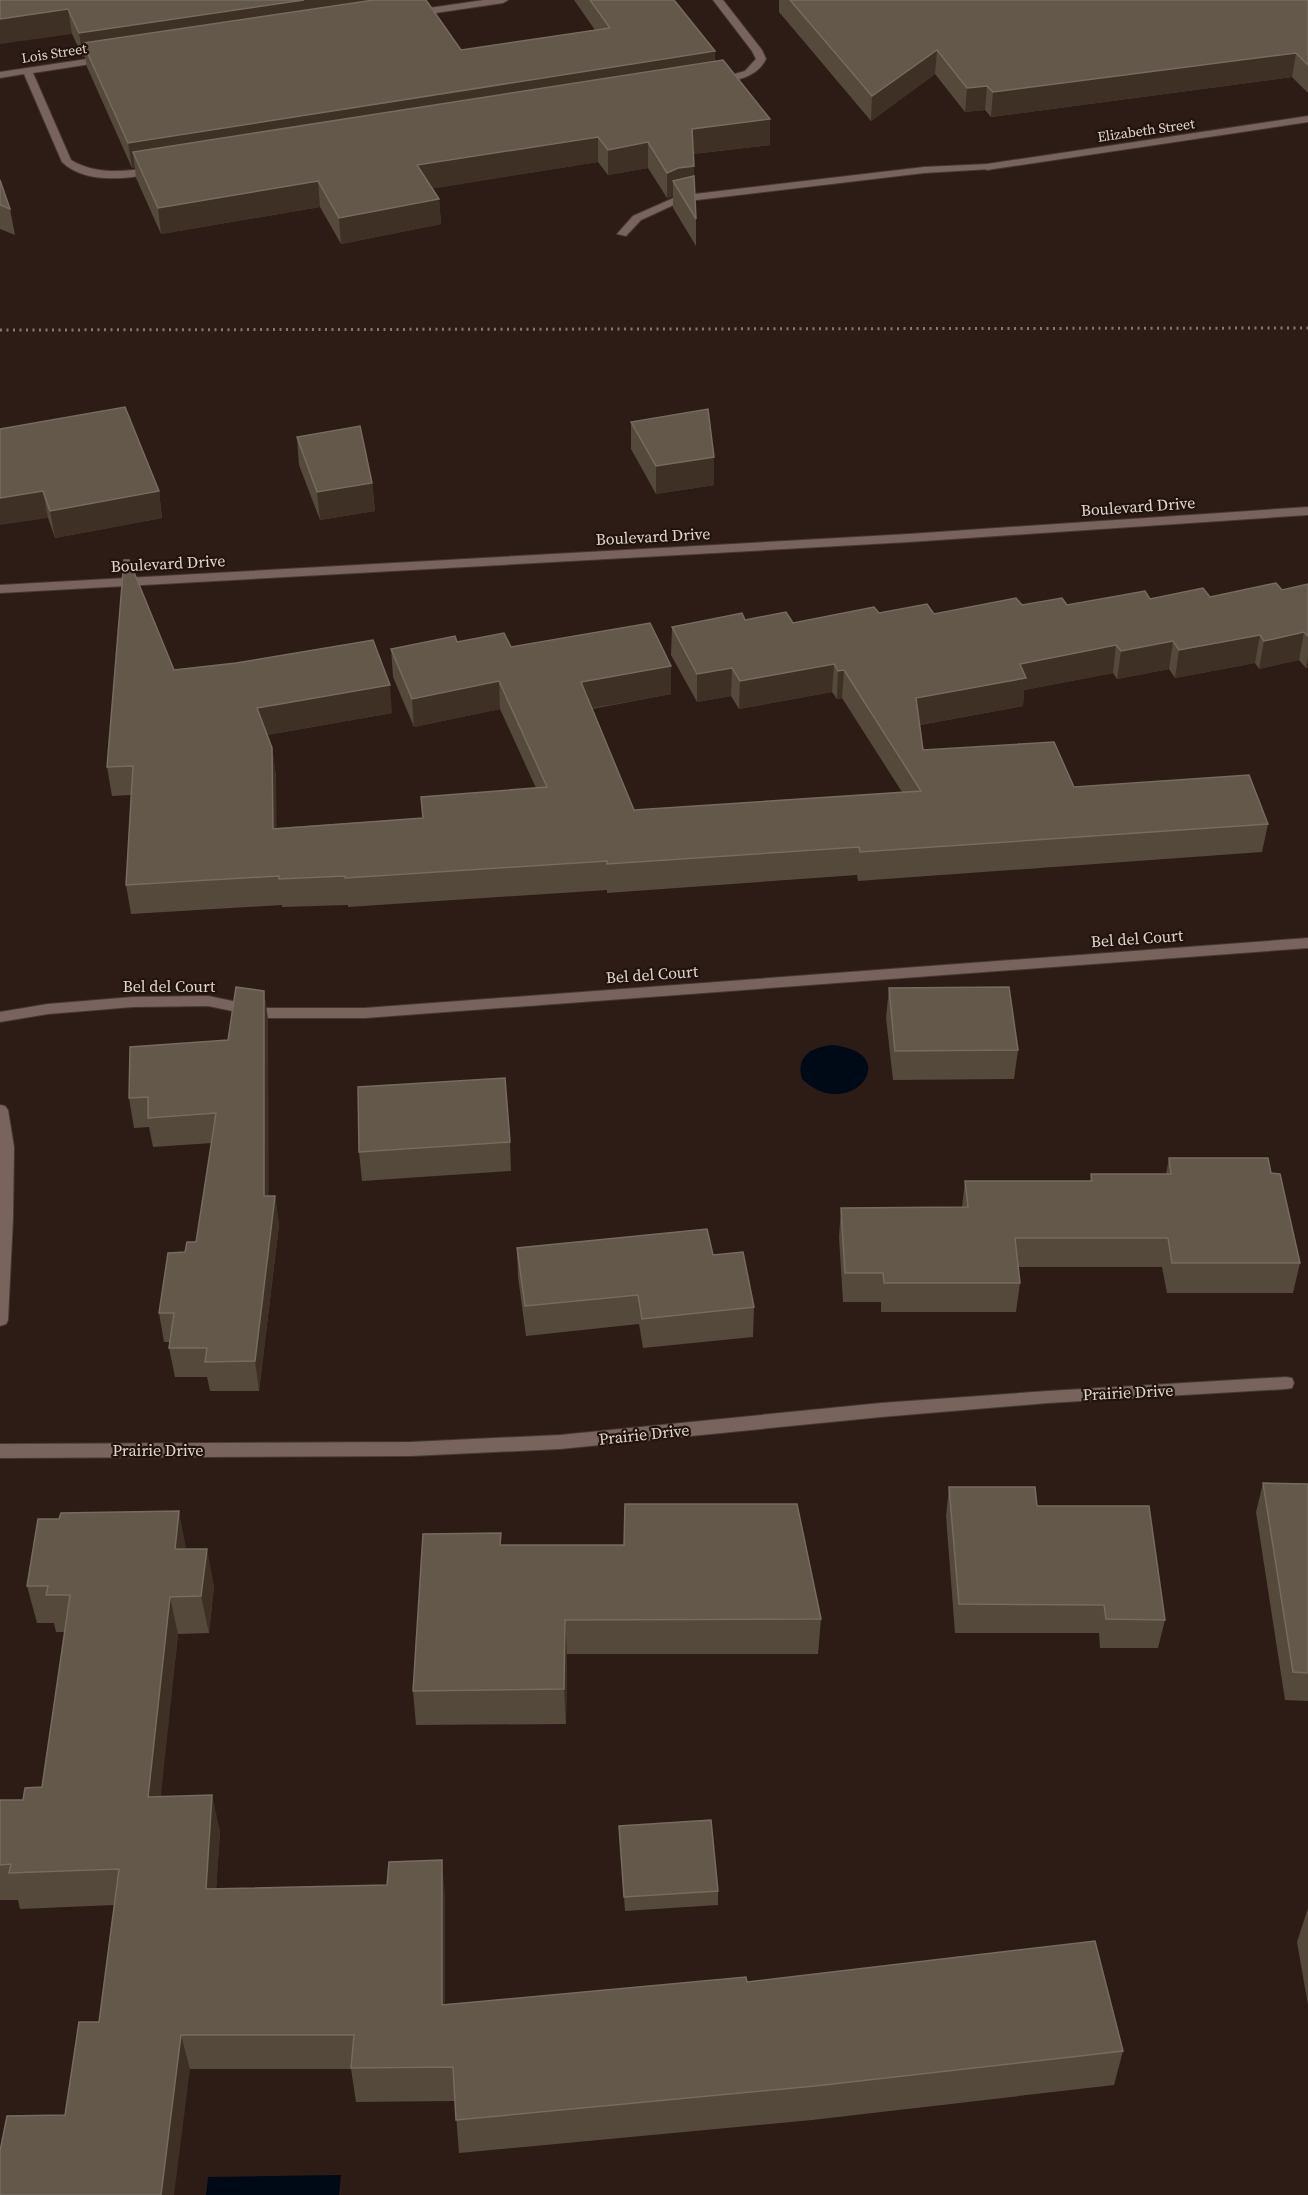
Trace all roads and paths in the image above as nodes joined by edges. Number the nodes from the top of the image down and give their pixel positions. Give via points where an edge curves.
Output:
1 (503, 0) edge
2 (718, 0) edge
3 (399, 16) edge
4 (117, 57) edge
5 (27, 71) junction
6 (0, 75) edge
7 (707, 82) edge
8 (1308, 119) edge
9 (162, 169) edge
10 (622, 234) dead end
11 (1308, 511) edge
12 (0, 589) edge
13 (1308, 943) edge
14 (0, 1017) edge
15 (0, 1110) edge
16 (3, 1219) edge
17 (0, 1320) edge
18 (1286, 1383) dead end
19 (0, 1451) edge

1 - 3 street
2 - 7 street via 761,59 751,72
4 - 5 street, Lois Street
5 - 6 street, Lois Street
5 - 9 street via 67,162 103,175
8 - 10 street, Elizabeth Street via 987,168 924,170 678,199 638,218
11 - 12 street, Boulevard Drive via 909,538
13 - 14 street, Bel del Court via 366,1013 267,1013 208,1001 48,1010
15 - 16 street via 6,1147
16 - 17 street
18 - 19 street, Prairie Drive via 1048,1396 560,1442 411,1449

